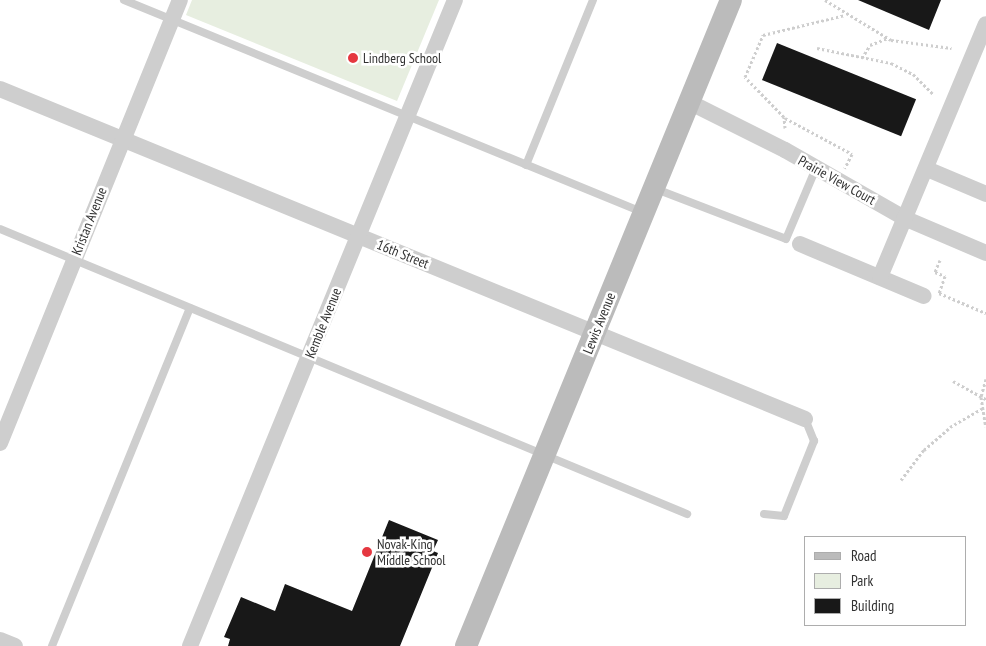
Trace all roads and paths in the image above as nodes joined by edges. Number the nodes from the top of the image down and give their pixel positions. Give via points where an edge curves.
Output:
1 (124, 0) edge
2 (180, 0) edge
3 (455, 0) edge
4 (592, 0) edge
5 (731, 0) edge
6 (825, 0) edge
7 (844, 15) junction
8 (172, 20) junction
9 (986, 24) edge
10 (888, 38) junction
11 (817, 48) dead end
12 (951, 48) dead end
13 (862, 58) junction
14 (0, 89) edge
15 (932, 94) dead end
16 (689, 102) junction
17 (408, 116) junction
18 (784, 117) junction
19 (785, 128) dead end
20 (122, 139) junction
21 (526, 165) junction
22 (816, 168) junction
23 (845, 169) dead end
24 (927, 169) junction
25 (654, 188) junction
26 (986, 194) edge
27 (644, 213) junction
28 (904, 218) junction
29 (0, 229) edge
30 (359, 236) junction
31 (800, 244) dead end
32 (986, 253) edge
33 (74, 260) junction
34 (940, 260) dead end
35 (880, 277) junction
36 (924, 296) dead end
37 (190, 308) junction
38 (986, 313) edge
39 (595, 333) junction
40 (309, 357) junction
41 (986, 379) edge
42 (953, 381) dead end
43 (981, 397) junction
44 (986, 399) edge
45 (983, 408) junction
46 (805, 419) joint
47 (986, 427) edge
48 (0, 443) edge
49 (545, 455) junction
50 (901, 480) dead end
51 (687, 514) dead end
52 (764, 514) dead end
53 (0, 640) edge
54 (15, 646) edge
55 (52, 646) edge
56 (190, 646) edge
57 (466, 646) edge

1 - 8 lane
2 - 8 street, Kristan Avenue
3 - 17 street, Kemble Avenue
4 - 21 lane
5 - 16 main road, Lewis Avenue
6 - 7 path
7 - 10 path
7 - 18 path via 763,35 745,78
8 - 17 lane
8 - 20 street, Kristan Avenue
9 - 24 street
10 - 12 path
10 - 13 path via 870,45
11 - 13 path
13 - 15 path via 904,69
14 - 20 street, 16th Street
16 - 22 street, Prairie View Court
16 - 25 main road, Lewis Avenue
17 - 21 lane
17 - 30 street, Kemble Avenue
18 - 19 path
18 - 23 path via 852,154
20 - 30 street, 16th Street
20 - 33 street, Kristan Avenue
21 - 27 lane
22 - 25 lane via 786,240
22 - 28 street, Prairie View Court
24 - 26 street
24 - 28 street
25 - 27 main road, Lewis Avenue
27 - 39 main road, Lewis Avenue
28 - 32 street, Prairie View Court
28 - 35 street
29 - 33 lane
30 - 39 street, 16th Street
30 - 40 street, Kemble Avenue
31 - 35 street
33 - 37 lane
33 - 48 street, Kristan Avenue
34 - 38 path via 935,272 945,276 939,293
35 - 36 street
37 - 40 lane
37 - 55 lane
39 - 46 street, 16th Street
39 - 49 main road, Lewis Avenue
40 - 49 lane
40 - 56 street, Kemble Avenue
41 - 43 path
42 - 43 path
43 - 44 path
43 - 45 path
45 - 47 path
45 - 50 path via 950,427 924,450
46 - 52 lane via 814,440 784,516
49 - 51 lane
49 - 57 main road, Lewis Avenue
53 - 54 street

